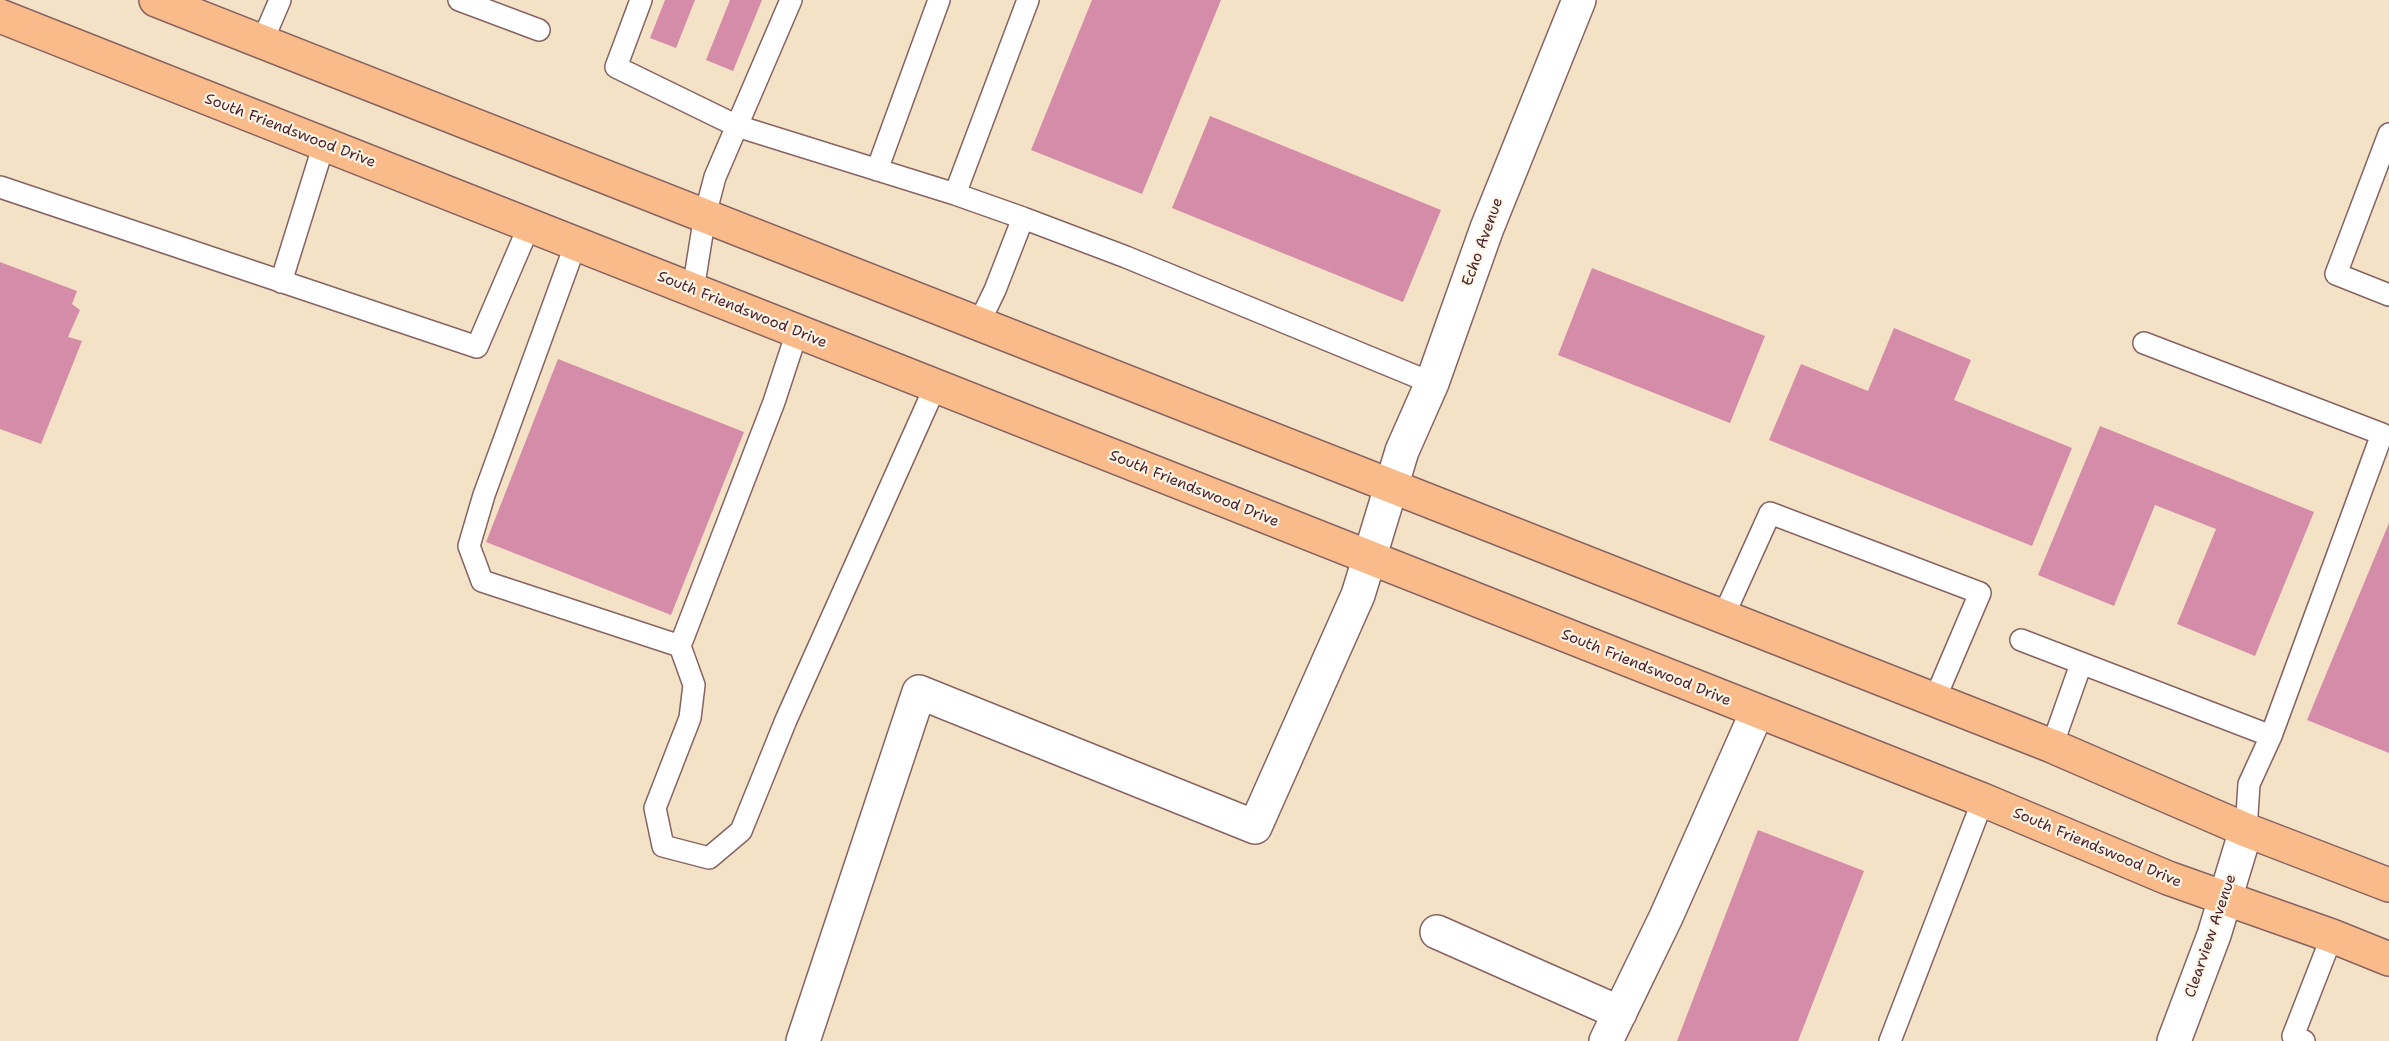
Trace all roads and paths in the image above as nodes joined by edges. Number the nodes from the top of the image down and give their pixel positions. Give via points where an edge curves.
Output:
1 (156, 0) edge
2 (280, 0) edge
3 (459, 0) edge
4 (642, 0) edge
5 (791, 0) edge
6 (939, 0) edge
7 (1028, 0) edge
8 (1579, 0) edge
9 (0, 16) edge
10 (539, 30) dead end
11 (262, 42) junction
12 (737, 126) junction
13 (2389, 134) edge
14 (324, 144) junction
15 (877, 170) junction
16 (0, 187) edge
17 (955, 194) junction
18 (705, 214) junction
19 (1023, 218) junction
20 (529, 226) junction
21 (576, 243) junction
22 (281, 282) junction
23 (693, 290) junction
24 (2389, 295) edge
25 (979, 323) junction
26 (797, 332) junction
27 (2144, 343) dead end
28 (1432, 383) junction
29 (935, 387) junction
30 (1391, 486) junction
31 (1370, 559) junction
32 (1723, 617) junction
33 (2022, 640) dead end
34 (680, 646) junction
35 (2081, 664) junction
36 (1934, 701) junction
37 (1757, 712) junction
38 (2271, 736) junction
39 (2052, 746) junction
40 (1983, 800) junction
41 (2246, 830) junction
42 (2389, 885) edge
43 (2226, 899) junction
44 (1437, 932) dead end
45 (2332, 936) junction
46 (2389, 958) edge
47 (1613, 1027) edge
48 (803, 1041) edge
49 (1890, 1041) edge
50 (2174, 1041) edge
51 (2304, 1041) edge

1 - 11 main road
2 - 11 lane
3 - 10 lane
4 - 12 lane via 616,67
5 - 12 lane
6 - 15 lane
7 - 17 lane
8 - 28 street, Echo Avenue via 1487,228
9 - 14 main road, South Friendswood Drive
11 - 18 main road
12 - 15 lane
12 - 18 lane via 715,177
13 - 24 lane via 2336,274
14 - 20 main road, South Friendswood Drive
14 - 22 lane
15 - 17 lane
16 - 22 lane
17 - 19 lane
18 - 23 lane
18 - 25 main road
19 - 25 lane
19 - 28 lane
20 - 21 main road, South Friendswood Drive
20 - 22 lane via 477,346
21 - 23 main road, South Friendswood Drive
21 - 34 lane via 469,546 482,581
23 - 26 main road, South Friendswood Drive
25 - 30 main road
26 - 29 main road, South Friendswood Drive
26 - 34 lane
27 - 38 lane via 2382,434
28 - 30 street, Echo Avenue
29 - 31 main road, South Friendswood Drive
29 - 34 lane via 786,720 741,831 709,858 663,846 655,808 690,718 694,685
30 - 31 street, Echo Avenue
30 - 32 main road
31 - 37 main road, South Friendswood Drive
31 - 48 street, Echo Avenue via 1358,595 1255,826 919,692
32 - 36 main road
32 - 36 lane via 1770,513 1980,593
33 - 35 lane
35 - 38 lane
35 - 39 lane
36 - 39 main road
37 - 40 main road, South Friendswood Drive
37 - 47 street
38 - 41 lane via 2248,784
39 - 41 main road
40 - 43 main road, South Friendswood Drive
40 - 49 lane
41 - 42 main road
41 - 43 street, Clearview Avenue
43 - 45 main road, South Friendswood Drive
43 - 50 street, Clearview Avenue
44 - 47 street
45 - 46 main road, South Friendswood Drive
45 - 51 lane via 2293,1036

